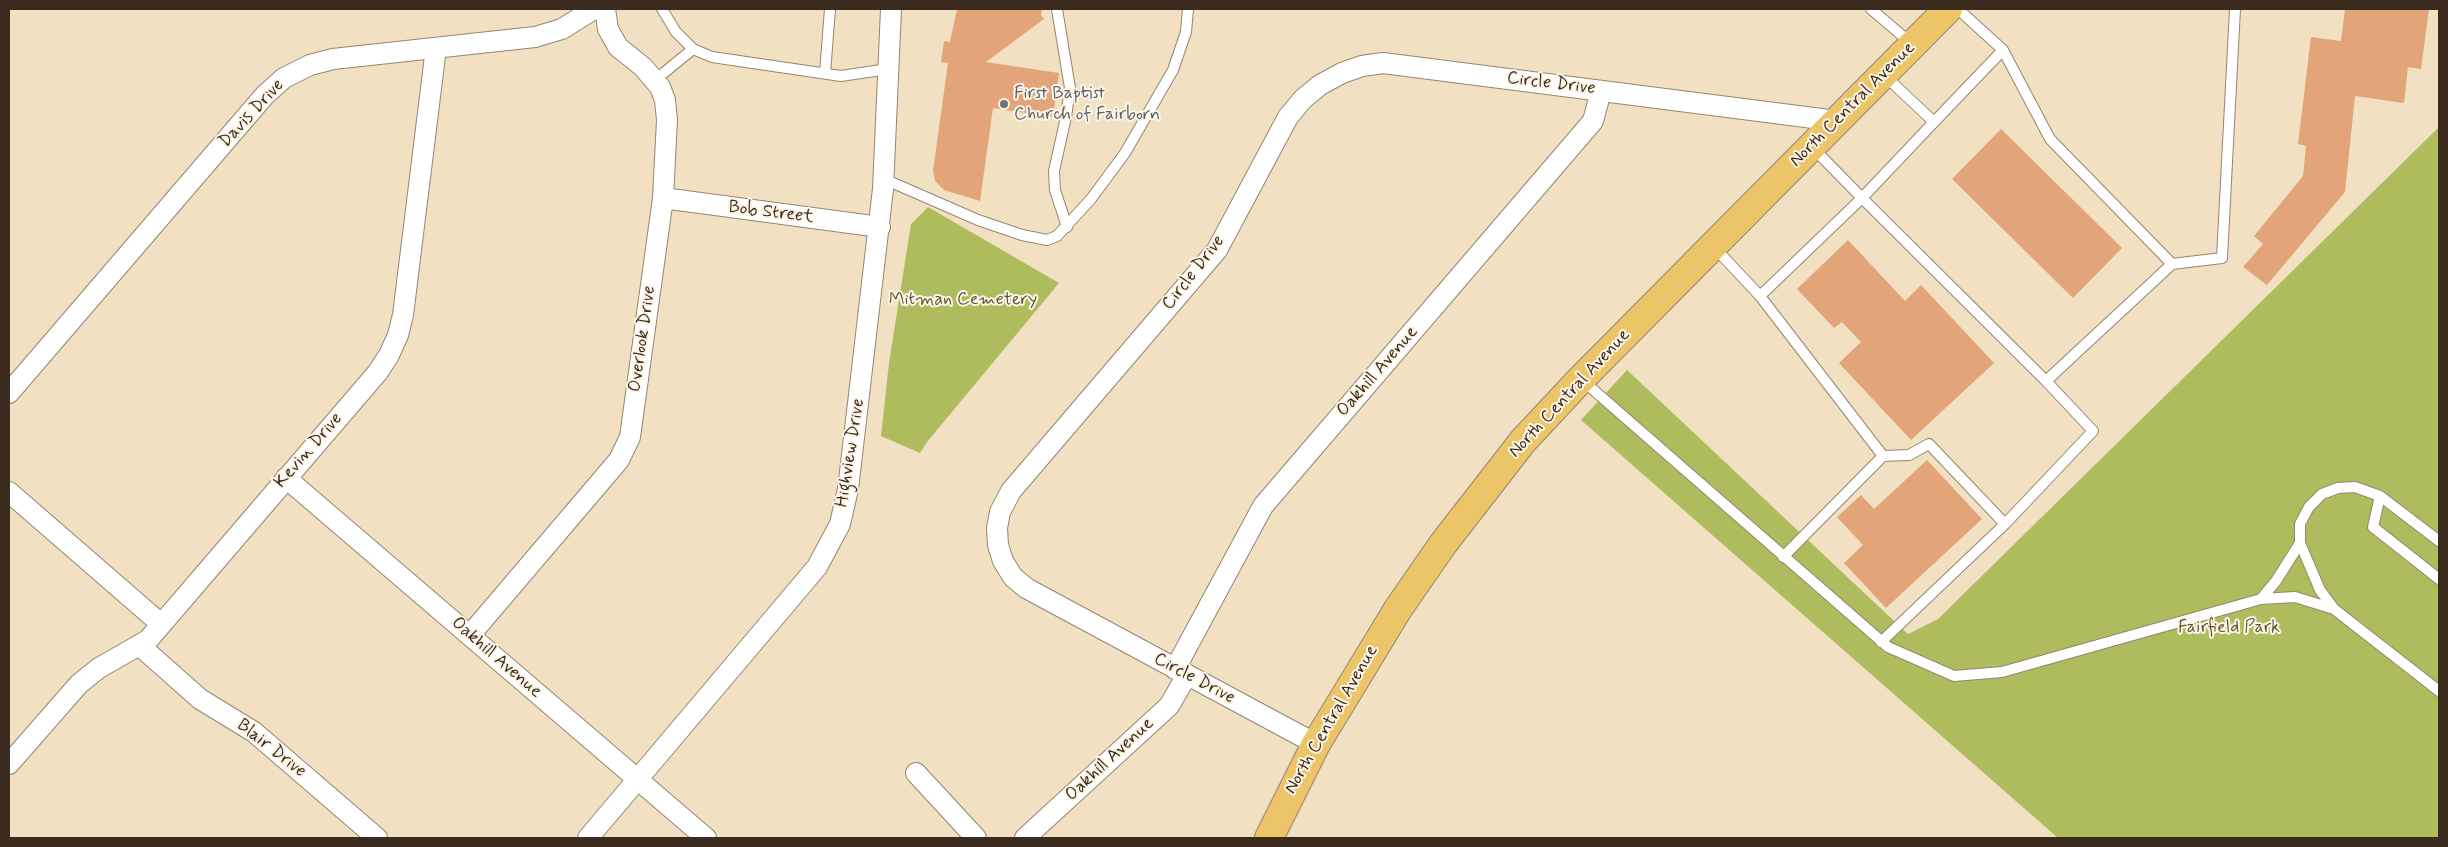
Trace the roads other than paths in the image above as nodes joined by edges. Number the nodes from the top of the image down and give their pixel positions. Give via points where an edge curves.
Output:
1 (594, 9) edge
2 (605, 9) edge
3 (662, 9) edge
4 (830, 9) edge
5 (891, 9) edge
6 (1057, 9) edge
7 (1188, 9) edge
8 (1871, 9) edge
9 (1948, 9) edge
10 (1958, 9) edge
11 (2235, 9) edge
12 (1913, 44) junction
13 (436, 48) junction
14 (693, 49) junction
15 (2003, 50) junction
16 (888, 69) junction
17 (825, 74) junction
18 (1884, 74) junction
19 (655, 80) junction
20 (1601, 91) junction
21 (1837, 121) junction
22 (1934, 122) junction
23 (1811, 147) junction
24 (884, 179) junction
25 (663, 198) junction
26 (1862, 198) junction
27 (880, 227) junction
28 (1067, 227) junction
29 (1713, 246) junction
30 (2172, 264) junction
31 (1760, 296) junction
32 (1581, 379) junction
33 (2046, 381) junction
34 (9, 393) edge
35 (1883, 456) junction
36 (286, 478) junction
37 (9, 492) edge
38 (2380, 496) junction
39 (2005, 524) junction
40 (2439, 541) edge
41 (2300, 543) junction
42 (1783, 557) junction
43 (2439, 579) edge
44 (2261, 599) junction
45 (2334, 609) junction
46 (161, 624) junction
47 (470, 635) junction
48 (1881, 642) junction
49 (139, 645) junction
50 (1181, 672) junction
51 (2439, 691) edge
52 (1316, 744) junction
53 (9, 764) edge
54 (916, 774) dead end
55 (638, 779) junction
56 (377, 838) edge
57 (588, 838) edge
58 (706, 838) edge
59 (976, 838) edge
60 (1025, 838) edge
61 (1269, 838) edge

1 - 13 street, Davis Drive via 562,28 536,37
2 - 19 street, Overlook Drive via 608,29 618,47
3 - 14 lane via 676,32
4 - 17 lane
5 - 16 street, Highview Drive
6 - 28 lane via 1070,88 1054,171 1055,190
7 - 28 lane via 1186,32 1173,70 1125,153
8 - 12 lane
9 - 12 main road, North Central Avenue
10 - 15 lane
11 - 30 lane via 2222,258
12 - 18 main road, North Central Avenue
13 - 34 street, Davis Drive via 333,59 303,68 272,88
13 - 36 street, Kevin Drive via 398,335 378,372
14 - 17 lane via 712,57
14 - 19 lane
15 - 22 lane
15 - 30 lane via 2050,139
16 - 17 lane via 841,76
16 - 24 street, Highview Drive
18 - 21 main road, North Central Avenue
18 - 22 lane
19 - 25 street, Overlook Drive via 665,100 667,115
20 - 21 street, Circle Drive
20 - 50 street, Oakhill Avenue via 1593,120 1263,506
20 - 50 street, Circle Drive via 1383,64 1362,66 1320,85 1288,117 1217,250 1011,490 1000,512 997,528 1003,561 1013,577 1026,588
21 - 23 main road, North Central Avenue
22 - 26 lane
23 - 26 lane
23 - 29 main road, North Central Avenue
24 - 27 street, Highview Drive
24 - 28 lane via 1022,235 1047,240
25 - 27 street, Bob Street
25 - 47 street, Overlook Drive via 626,447 619,460
26 - 31 lane
26 - 33 lane
27 - 55 street, Highview Drive via 848,489 840,524 817,567
29 - 31 lane
29 - 32 main road, North Central Avenue
30 - 33 lane
31 - 35 lane
32 - 42 lane
32 - 52 main road, North Central Avenue via 1523,441 1443,544 1398,609
33 - 39 lane via 2093,431
35 - 39 lane via 1909,455 1929,444
35 - 42 lane
36 - 46 street, Kevin Drive
36 - 47 street, Oakhill Avenue
37 - 46 street
38 - 40 lane
38 - 41 lane via 2355,487 2338,488 2322,494 2309,507 2300,524
38 - 43 lane via 2373,527
39 - 48 lane
41 - 44 lane via 2276,582
41 - 45 lane via 2320,590
42 - 48 lane
44 - 45 lane via 2295,597
44 - 48 lane via 2002,672 1954,676
45 - 51 lane
46 - 49 street, Kevin Drive via 148,640
47 - 55 street, Oakhill Avenue
49 - 53 street, Kevin Drive via 99,668 79,684
49 - 56 street, Blair Drive via 200,699 254,732
50 - 52 street, Circle Drive
50 - 60 street, Oakhill Avenue via 1169,706
52 - 61 main road, North Central Avenue
54 - 59 street
55 - 57 street, Highview Drive
55 - 58 street, Oakhill Avenue

